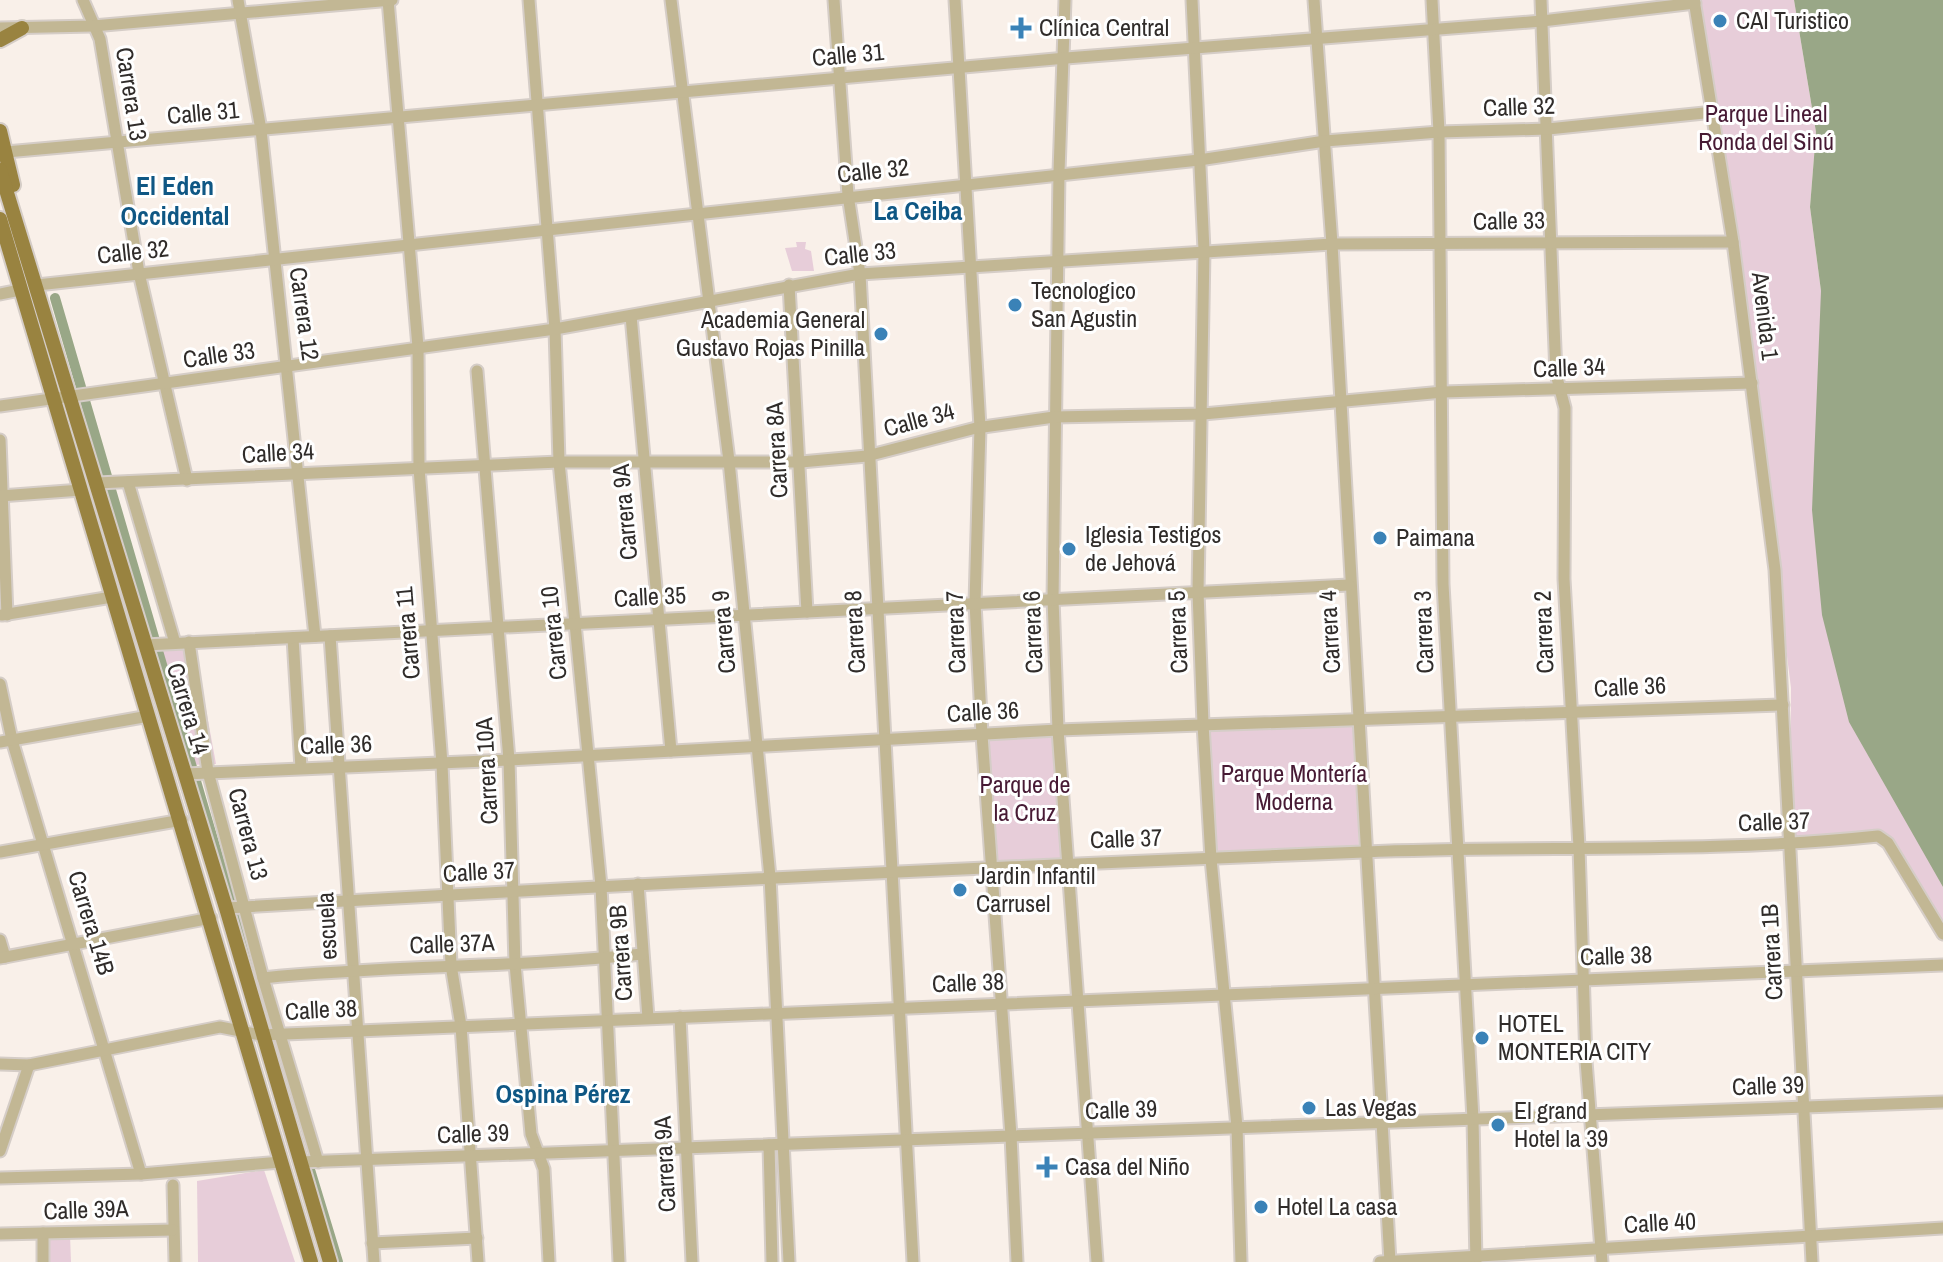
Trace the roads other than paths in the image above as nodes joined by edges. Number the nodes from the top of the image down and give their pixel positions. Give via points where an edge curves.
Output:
1 (83, 0) edge
2 (390, 0) edge
3 (529, 0) edge
4 (671, 0) edge
5 (834, 0) edge
6 (955, 0) edge
7 (1065, 0) edge
8 (1192, 0) edge
9 (1314, 0) edge
10 (1432, 0) edge
11 (1541, 0) edge
12 (1695, 2) edge
13 (239, 6) edge
14 (1542, 21) junction
15 (93, 26) junction
16 (1432, 27) junction
17 (0, 28) edge
18 (22, 28) junction
19 (1316, 38) junction
20 (0, 40) edge
21 (1194, 47) junction
22 (1066, 58) junction
23 (959, 67) junction
24 (841, 78) junction
25 (682, 92) junction
26 (535, 105) junction
27 (1714, 112) junction
28 (397, 118) junction
29 (1548, 129) junction
30 (261, 130) junction
31 (0, 131) edge
32 (1439, 132) junction
33 (1325, 141) junction
34 (116, 143) junction
35 (6, 152) junction
36 (1199, 160) junction
37 (0, 170) edge
38 (1059, 172) junction
39 (965, 184) junction
40 (848, 195) junction
41 (697, 212) junction
42 (0, 219) edge
43 (545, 229) junction
44 (3, 237) edge
45 (1733, 242) junction
46 (1553, 243) junction
47 (1332, 244) junction
48 (1441, 244) junction
49 (407, 245) junction
50 (1204, 250) junction
51 (27, 252) junction
52 (274, 261) junction
53 (1058, 262) junction
54 (968, 267) junction
55 (139, 273) junction
56 (860, 274) junction
57 (37, 285) junction
58 (789, 285) junction
59 (20, 290) junction
60 (0, 294) edge
61 (711, 302) junction
62 (631, 316) junction
63 (555, 329) junction
64 (418, 347) junction
65 (289, 368) junction
66 (477, 371) dead end
67 (1752, 383) junction
68 (166, 384) junction
69 (1561, 391) junction
70 (1443, 392) junction
71 (75, 397) junction
72 (54, 400) junction
73 (1341, 402) junction
74 (0, 406) edge
75 (1203, 414) junction
76 (1054, 417) junction
77 (980, 427) junction
78 (0, 440) edge
79 (867, 456) junction
80 (642, 460) junction
81 (729, 461) junction
82 (559, 462) junction
83 (801, 462) junction
84 (485, 465) junction
85 (419, 468) junction
86 (299, 474) junction
87 (187, 480) junction
88 (124, 482) junction
89 (101, 483) junction
90 (81, 490) junction
91 (2, 496) edge
92 (1349, 585) junction
93 (1198, 592) junction
94 (112, 597) junction
95 (1053, 599) junction
96 (975, 603) junction
97 (876, 609) junction
98 (807, 612) junction
99 (3, 615) edge
100 (745, 615) junction
101 (657, 619) junction
102 (575, 623) junction
103 (499, 627) junction
104 (429, 631) junction
105 (315, 636) junction
106 (330, 636) junction
107 (293, 638) junction
108 (1778, 639) joint
109 (189, 642) junction
110 (171, 643) junction
111 (149, 644) junction
112 (0, 684) edge
113 (1783, 705) junction
114 (1569, 713) junction
115 (149, 716) junction
116 (1449, 716) junction
117 (1357, 719) junction
118 (1203, 724) junction
119 (1058, 730) junction
120 (982, 735) junction
121 (883, 738) junction
122 (6, 741) edge
123 (756, 745) junction
124 (671, 751) junction
125 (588, 756) junction
126 (509, 760) junction
127 (442, 764) junction
128 (339, 766) junction
129 (301, 768) junction
130 (207, 772) junction
131 (188, 773) junction
132 (182, 820) junction
133 (44, 844) junction
134 (1788, 845) junction
135 (1579, 847) junction
136 (1456, 849) junction
137 (0, 852) edge
138 (1365, 852) junction
139 (1211, 859) junction
140 (1067, 863) junction
141 (989, 865) junction
142 (891, 870) junction
143 (770, 877) junction
144 (638, 884) junction
145 (601, 886) junction
146 (515, 892) junction
147 (450, 895) junction
148 (348, 901) junction
149 (237, 907) junction
150 (211, 918) junction
151 (1943, 934) edge
152 (0, 940) edge
153 (75, 944) junction
154 (642, 954) junction
155 (2, 958) edge
156 (605, 958) junction
157 (515, 964) junction
158 (451, 965) junction
159 (1943, 965) edge
160 (352, 969) junction
161 (1794, 971) junction
162 (263, 978) junction
163 (1582, 979) junction
164 (1466, 984) junction
165 (1375, 988) junction
166 (1225, 994) junction
167 (1078, 1000) junction
168 (1000, 1003) junction
169 (899, 1008) junction
170 (776, 1013) junction
171 (680, 1017) junction
172 (648, 1018) junction
173 (604, 1020) junction
174 (522, 1023) junction
175 (461, 1026) junction
176 (241, 1029) junction
177 (356, 1030) junction
178 (271, 1034) junction
179 (106, 1049) junction
180 (0, 1064) edge
181 (29, 1065) junction
182 (1943, 1102) edge
183 (1803, 1106) junction
184 (1590, 1114) junction
185 (1473, 1119) junction
186 (1383, 1122) junction
187 (1237, 1127) junction
188 (1090, 1133) junction
189 (1011, 1136) junction
190 (906, 1140) junction
191 (782, 1144) junction
192 (769, 1145) junction
193 (686, 1148) junction
194 (616, 1150) junction
195 (0, 1151) edge
196 (538, 1153) junction
197 (471, 1156) junction
198 (365, 1160) junction
199 (281, 1162) junction
200 (310, 1162) junction
201 (141, 1174) junction
202 (0, 1178) edge
203 (173, 1185) dead end
204 (1943, 1228) edge
205 (173, 1230) junction
206 (43, 1233) junction
207 (0, 1234) edge
208 (1811, 1236) junction
209 (477, 1238) junction
210 (372, 1243) junction
211 (1601, 1248) junction
212 (1476, 1259) edge
213 (43, 1262) edge
214 (175, 1262) edge
215 (311, 1262) edge
216 (330, 1262) edge
217 (374, 1262) edge
218 (478, 1262) edge
219 (549, 1262) edge
220 (619, 1262) edge
221 (692, 1262) edge
222 (772, 1262) edge
223 (789, 1262) edge
224 (913, 1262) edge
225 (1017, 1262) edge
226 (1097, 1262) edge
227 (1241, 1262) edge
228 (1380, 1262) edge
229 (1390, 1262) edge
230 (1602, 1262) edge
231 (1812, 1262) edge

1 - 15 street, Carrera 13
2 - 13 street
2 - 28 street, Carrera 11
3 - 26 street, Carrera 10
4 - 25 street, Carrera 9
5 - 24 street, Carrera 8
6 - 23 street, Carrera 7
7 - 22 street, Carrera 6
8 - 21 street, Carrera 5
9 - 19 street, Carrera 4
10 - 16 street, Carrera 3
11 - 14 street, Carrera 2
12 - 14 street, Calle 31
12 - 27 street, Avenida 1
13 - 15 street
13 - 30 street, Carrera 12
14 - 16 street, Calle 31
14 - 29 street, Carrera 2
15 - 18 street
15 - 34 street, Carrera 13 via 100,39
16 - 19 street, Calle 31
16 - 32 street, Carrera 3
17 - 18 street
18 - 20 main road
19 - 21 street, Calle 31
19 - 33 street, Carrera 4
21 - 22 street, Calle 31
21 - 36 street, Carrera 5
22 - 23 street, Calle 31
22 - 38 street, Carrera 6
23 - 24 street, Calle 31
23 - 39 street, Carrera 7
24 - 25 street, Calle 31
24 - 40 street, Carrera 8
25 - 26 street, Calle 31
25 - 41 street, Carrera 9
26 - 28 street, Calle 31
26 - 43 street, Carrera 10
27 - 29 street, Calle 32
27 - 45 street, Avenida 1
28 - 30 street, Calle 31
28 - 49 street, Carrera 11
29 - 32 street, Calle 32
29 - 46 street, Carrera 2
30 - 34 street, Calle 31
30 - 52 street, Carrera 12
31 - 35 main road
32 - 33 street, Calle 32
32 - 48 street, Carrera 3
33 - 36 street, Calle 32
33 - 47 street, Carrera 4
34 - 35 street, Calle 31
34 - 55 street, Carrera 13
35 - 51 main road
36 - 38 street, Calle 32
36 - 50 street, Carrera 5
37 - 51 main road, Carrera 14
38 - 39 street, Calle 32
38 - 53 street, Carrera 6
39 - 40 street, Calle 32
39 - 54 street, Carrera 7
40 - 41 street, Calle 32
40 - 56 street, Carrera 8
41 - 43 street, Calle 32
41 - 61 street, Carrera 9
42 - 44 main road, Carrera 14
43 - 49 street, Calle 32
43 - 63 street, Carrera 10
44 - 59 main road, Carrera 14
45 - 46 street, Calle 33
45 - 67 street, Avenida 1
46 - 48 street, Calle 33
46 - 69 street, Carrera 2 via 1556,374
47 - 48 street, Calle 33
47 - 50 street, Calle 33
47 - 73 street, Carrera 4
48 - 70 street, Carrera 3
49 - 52 street, Calle 32
49 - 64 street, Carrera 11
50 - 53 street, Calle 33
50 - 75 street, Carrera 5
51 - 57 main road, Carrera 14
52 - 55 street, Calle 32
52 - 65 street, Carrera 12
53 - 54 street, Calle 33
53 - 76 street, Carrera 6
54 - 56 street, Calle 33
54 - 77 street, Carrera 7
55 - 57 street, Calle 32
55 - 68 street, Carrera 13
56 - 58 street, Calle 33
56 - 79 street, Carrera 8
57 - 71 main road, Carrera 14
58 - 61 street, Calle 33
58 - 83 street, Carrera 8A
59 - 60 street
59 - 72 main road, Carrera 14
61 - 62 street, Calle 33
61 - 81 street, Carrera 9
62 - 63 street, Calle 33
62 - 80 street, Carrera 9A
63 - 64 street, Calle 33
63 - 82 street, Carrera 10
64 - 65 street, Calle 33
64 - 85 street, Carrera 11
65 - 68 street, Calle 33
65 - 86 street, Carrera 12
66 - 84 street, Carrera 10A
67 - 69 street, Calle 34
67 - 108 street, Avenida 1
68 - 71 street, Calle 33
68 - 87 street, Carrera 13
69 - 70 street, Calle 34
69 - 114 street, Carrera 2
70 - 73 street, Calle 34
70 - 116 street, Carrera 3
71 - 72 street, Calle 33
71 - 89 main road, Carrera 14
72 - 74 street, Calle 33
72 - 90 main road, Carrera 14
73 - 75 street, Calle 34
73 - 92 street, Carrera 4
75 - 76 street, Calle 34
75 - 93 street, Carrera 5
76 - 77 street, Calle 34
76 - 95 street, Carrera 6
77 - 79 street, Calle 34
77 - 96 street, Carrera 7
78 - 91 street
79 - 83 street, Calle 34
79 - 97 street, Carrera 8
80 - 81 street, Calle 34
80 - 82 street, Calle 34
80 - 101 street, Carrera 9A
81 - 83 street, Calle 34
81 - 100 street, Carrera 9
82 - 84 street, Calle 34
82 - 102 street, Carrera 10
83 - 98 street, Carrera 8A
84 - 85 street, Calle 34
84 - 103 street, Carrera 10A
85 - 86 street, Calle 34
85 - 104 street, Carrera 11
86 - 87 street, Calle 34
86 - 105 street, Carrera 12
87 - 88 street, Calle 34
88 - 89 street, Calle 34
88 - 110 street
89 - 111 main road, Carrera 14
90 - 91 street
90 - 94 main road, Carrera 14
91 - 99 street
92 - 93 street, Calle 35
92 - 117 street, Carrera 4
93 - 95 street, Calle 35
93 - 118 street, Carrera 5
94 - 99 street
94 - 115 main road, Carrera 14
95 - 96 street, Calle 35
95 - 119 street, Carrera 6
96 - 97 street, Calle 35
96 - 120 street, Carrera 7
97 - 98 street, Calle 35
97 - 121 street, Carrera 8
98 - 100 street, Calle 35
100 - 101 street, Calle 35
100 - 123 street, Carrera 9
101 - 102 street, Calle 35
101 - 124 street, Carrera 9A
102 - 103 street, Calle 35
102 - 125 street, Carrera 10
103 - 104 street, Calle 35
103 - 126 street, Carrera 10A
104 - 106 street, Calle 35
104 - 127 street, Carrera 11
105 - 106 street, Calle 35
105 - 107 street, Calle 35
106 - 128 street, escuela
107 - 109 street, Calle 35
107 - 129 street
108 - 113 street, Carrera 1B
109 - 110 street, Calle 35
109 - 130 street, Carrera 13
110 - 111 street, Calle 35
111 - 131 main road, Carrera 14
112 - 122 street, Carrera 14B
113 - 114 street, Calle 36
113 - 134 street, Carrera 1B
114 - 116 street, Calle 36
114 - 135 street, Carrera 2
115 - 122 street
115 - 132 main road, Carrera 14
116 - 117 street, Calle 36
116 - 136 street, Carrera 3
117 - 118 street, Calle 36
117 - 138 street, Carrera 4
118 - 119 street, Calle 36
118 - 139 street, Carrera 5
119 - 120 street, Calle 36
119 - 140 street, Carrera 6
120 - 121 street, Calle 36
120 - 141 street, Carrera 7
121 - 123 street, Calle 36
121 - 142 street, Carrera 8
122 - 133 street, Carrera 14B
123 - 124 street, Calle 36
123 - 143 street, Carrera 9
124 - 125 street, Calle 36
125 - 126 street, Calle 36
125 - 145 street, Carrera 10
126 - 127 street, Calle 36
126 - 146 street, Carrera 10A
127 - 128 street, Calle 36
127 - 147 street, Carrera 11
128 - 129 street, Calle 36
128 - 148 street, escuela
129 - 130 street, Calle 36
130 - 131 street, Calle 36
130 - 149 street, Carrera 13
131 - 149 main road, Carrera 14
132 - 133 street
132 - 150 main road, Carrera 14
133 - 137 street
133 - 153 street, Carrera 14B
134 - 135 street, Calle 37
134 - 151 street, Calle 37 via 1884,837
134 - 161 street, Carrera 1B
135 - 136 street, Calle 37
135 - 163 street, Carrera 2
136 - 138 street, Calle 37
136 - 164 street, Carrera 3
138 - 139 street, Calle 37
138 - 165 street, Carrera 4
139 - 140 street, Calle 37
139 - 166 street, Carrera 5
140 - 141 street, Calle 37
140 - 167 street, Carrera 6
141 - 142 street, Calle 37
141 - 168 street, Carrera 7
142 - 143 street, Calle 37
142 - 169 street, Carrera 8
143 - 144 street, Calle 37
143 - 170 street, Carrera 9
144 - 145 street, Calle 37
144 - 154 street, Carrera 9B
145 - 146 street, Calle 37
145 - 156 street, Carrera 10
146 - 147 street, Calle 37
146 - 157 street, Carrera 10A
147 - 148 street, Calle 37
147 - 158 street, Carrera 11
148 - 149 street, Calle 37
148 - 160 street, escuela
149 - 162 street, Carrera 13
149 - 178 main road, Carrera 14
150 - 153 street
150 - 176 main road, Carrera 14
152 - 155 street
153 - 155 street
153 - 179 street, Carrera 14B
154 - 156 street, Calle 37A
154 - 172 street, Carrera 9B
156 - 157 street, Calle 37A
156 - 173 street, Carrera 10
157 - 158 street, Calle 37A
157 - 174 street, Carrera 10A
158 - 160 street, Calle 37A
158 - 175 street, Carrera 11
159 - 161 street, Calle 38
160 - 162 street, Calle 37A
160 - 177 street, escuela
161 - 163 street, Calle 38
161 - 183 street, Carrera 1B
162 - 178 street, Carrera 13
163 - 164 street, Calle 38
163 - 184 street, Carrera 2
164 - 165 street, Calle 38
164 - 185 street, Carrera 3
165 - 166 street, Calle 38
165 - 186 street, Carrera 4
166 - 167 street, Calle 38
166 - 187 street, Carrera 5
167 - 168 street, Calle 38
167 - 188 street, Carrera 6
168 - 169 street, Calle 38
168 - 189 street, Carrera 7
169 - 170 street, Calle 38
169 - 190 street, Carrera 8
170 - 171 street, Calle 38
170 - 191 street, Carrera 9
171 - 172 street, Calle 38
171 - 193 street, Carrera 9A
172 - 173 street, Calle 38
173 - 174 street, Calle 38
173 - 194 street, Carrera 10
174 - 175 street, Calle 38
174 - 196 street, Carrera 10A via 531,1134
175 - 177 street, Calle 38
175 - 197 street, Carrera 11
176 - 178 street, Calle 38
176 - 179 street, Calle 38 via 220,1027
176 - 199 main road, Carrera 14
177 - 178 street, Calle 38
177 - 198 street, escuela
178 - 200 main road, Carrera 14
179 - 181 street, Calle 38
179 - 201 street, Carrera 14B
180 - 181 street, Calle 38
181 - 195 street
182 - 183 street, Calle 39
183 - 184 street, Calle 39
183 - 208 street, Carrera 1B
184 - 185 street, Calle 39
184 - 211 street, Carrera 2
185 - 186 street, Calle 39
185 - 212 street, Carrera 3
186 - 187 street, Calle 39
186 - 229 street, Carrera 4
187 - 188 street, Calle 39
187 - 227 street, Carrera 5
188 - 189 street, Calle 39
188 - 226 street, Carrera 6
189 - 190 street, Calle 39
189 - 225 street, Carrera 7
190 - 191 street, Calle 39
190 - 224 street, Carrera 8
191 - 192 street, Calle 39
191 - 223 street, Carrera 9
192 - 193 street, Calle 39
192 - 222 street
193 - 194 street, Calle 39
193 - 221 street, Carrera 9A
194 - 196 street, Calle 39
194 - 220 street, Carrera 10
196 - 197 street, Calle 39
196 - 219 street, Carrera 10A via 544,1169
197 - 198 street, Calle 39
197 - 209 street, Carrera 11
198 - 200 street, Calle 39
198 - 210 street, escuela
199 - 201 street
199 - 215 main road, Carrera 14
200 - 216 main road, Carrera 14
201 - 202 street
203 - 205 street
204 - 208 street, Calle 40
205 - 206 street, Calle 39A
205 - 214 street
206 - 207 street, Calle 39A
206 - 213 street
208 - 211 street, Calle 40
208 - 231 street, Carrera 1B
209 - 210 street
209 - 218 street, Carrera 11
210 - 217 street, escuela
211 - 212 street, Calle 40
211 - 230 street, Carrera 2
212 - 229 street, Calle 40
228 - 229 street, Calle 40

